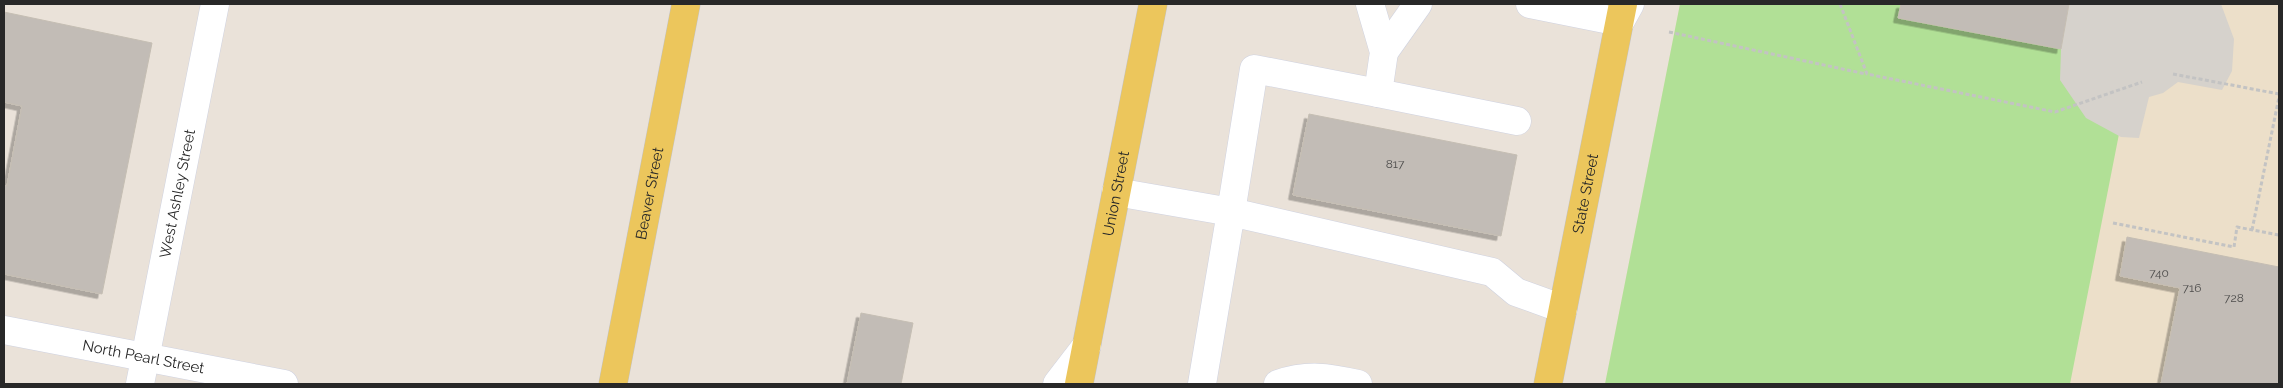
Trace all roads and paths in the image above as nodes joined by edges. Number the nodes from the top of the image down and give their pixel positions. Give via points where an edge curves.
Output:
1 (215, 4) edge
2 (686, 4) edge
3 (1153, 4) edge
4 (1370, 4) edge
5 (1418, 4) edge
6 (1530, 4) edge
7 (1840, 4) edge
8 (1624, 10) edge
9 (1669, 32) dead end
10 (1384, 52) junction
11 (1867, 74) junction
12 (2173, 74) dead end
13 (2142, 82) dead end
14 (1378, 93) junction
15 (2279, 96) edge
16 (1517, 120) dead end
17 (1116, 192) junction
18 (1232, 212) junction
19 (2113, 223) dead end
20 (2252, 230) junction
21 (2279, 235) edge
22 (1563, 310) junction
23 (4, 330) edge
24 (1087, 345) junction
25 (143, 371) edge
26 (284, 384) edge
27 (613, 384) edge
28 (1057, 384) edge
29 (1080, 384) edge
30 (1202, 384) edge
31 (1278, 384) edge
32 (1358, 384) edge
33 (1548, 384) edge

1 - 25 street, West Ashley Street
2 - 27 main road, Beaver Street
3 - 17 main road, Union Street
4 - 10 street
5 - 10 street
6 - 8 street
7 - 11 path
8 - 22 main road, State Street
9 - 11 path
10 - 14 street
11 - 13 path via 2056,112
12 - 15 path
14 - 16 street
14 - 18 street via 1254,69
15 - 20 path
17 - 18 street
17 - 24 main road, Union Street
18 - 22 street via 1492,272 1516,292
18 - 30 street
19 - 20 path via 2234,247 2237,227
20 - 21 path
22 - 33 main road, State Street
23 - 25 street, North Pearl Street
24 - 28 street
24 - 29 main road, Union Street
25 - 26 street, North Pearl Street
31 - 32 street via 1300,377

